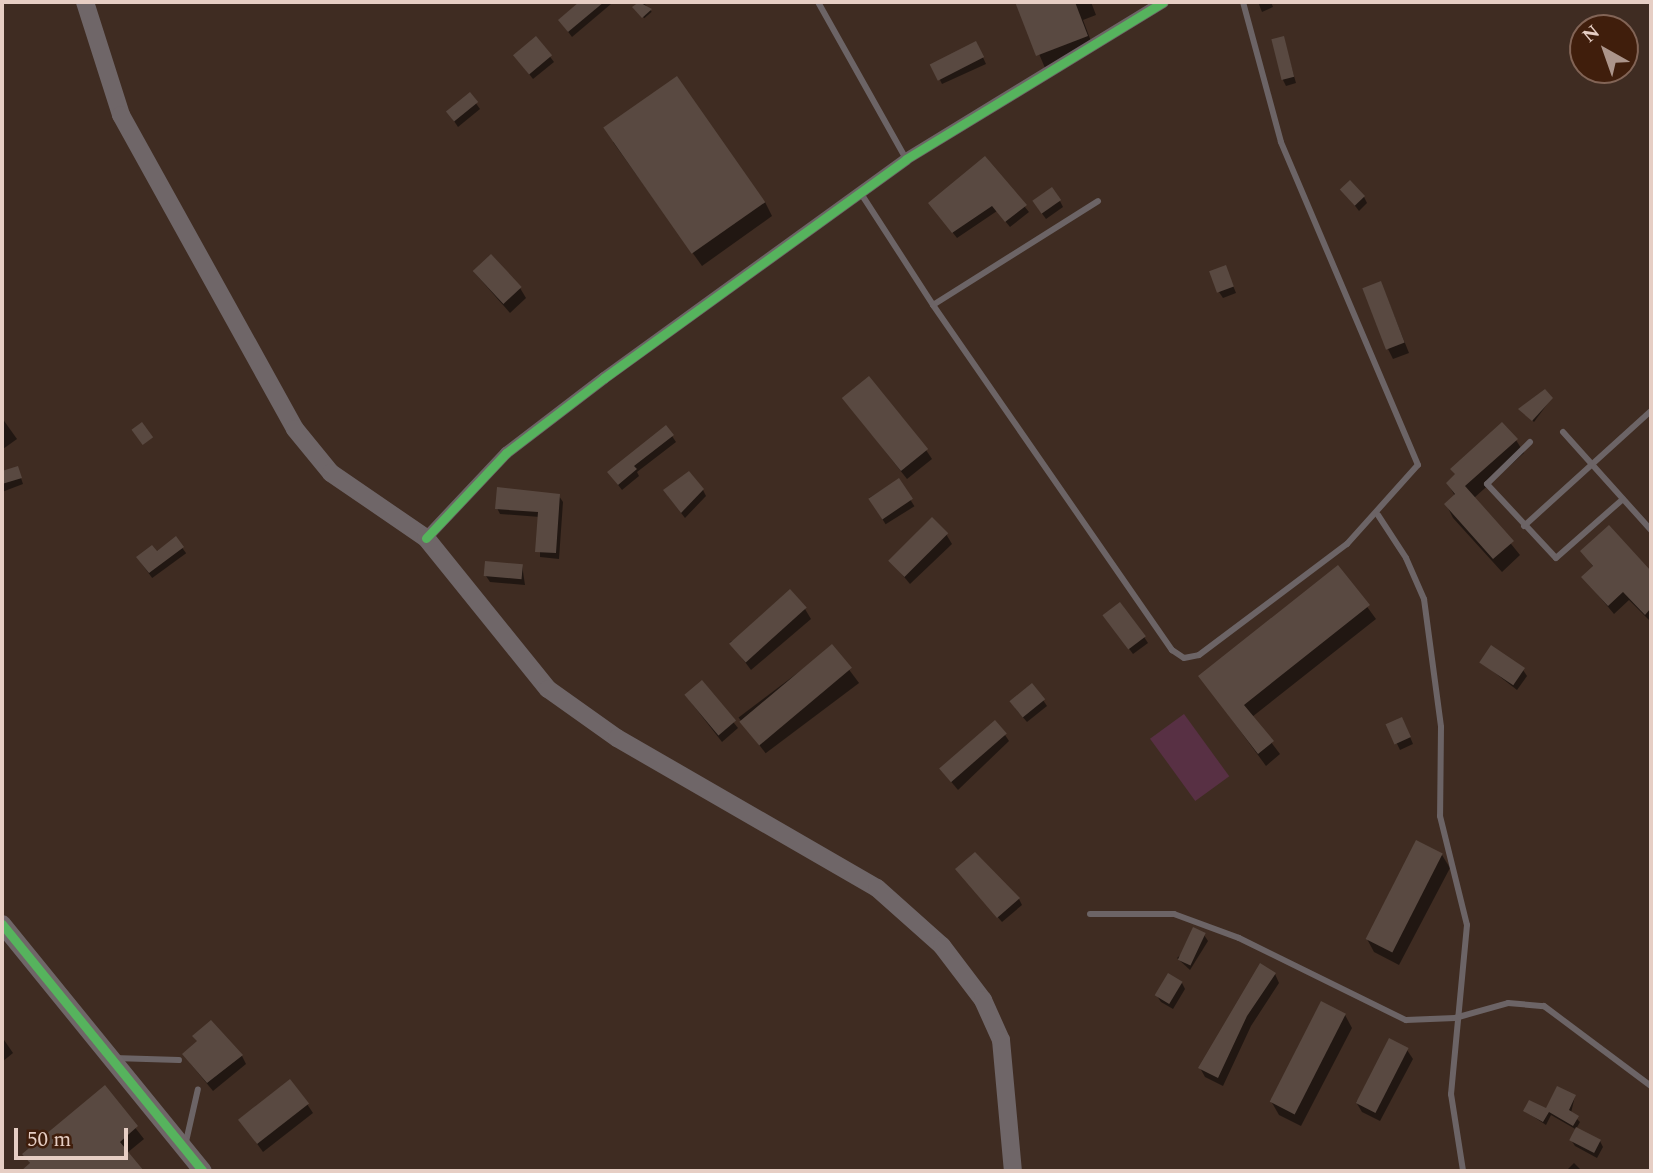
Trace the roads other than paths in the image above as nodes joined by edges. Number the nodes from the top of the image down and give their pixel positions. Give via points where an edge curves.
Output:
1 (85, 2) edge
2 (818, 2) edge
3 (1163, 2) edge
4 (1244, 2) edge
5 (906, 159) junction
6 (860, 192) junction
7 (1098, 201) dead end
8 (933, 305) junction
9 (1651, 411) edge
10 (1563, 432) dead end
11 (1530, 442) dead end
12 (1591, 462) junction
13 (1623, 499) junction
14 (1378, 515) junction
15 (1524, 526) junction
16 (1651, 530) edge
17 (426, 538) junction
18 (1090, 914) dead end
19 (2, 924) edge
20 (1460, 1016) junction
21 (109, 1058) junction
22 (179, 1060) dead end
23 (1651, 1086) edge
24 (198, 1089) dead end
25 (193, 1162) edge
26 (1009, 1168) edge
27 (1463, 1171) edge

1 - 17 main road via 121,115 295,429 331,474
2 - 5 lane
3 - 5 street
4 - 14 lane via 1281,142 1417,456 1418,465
5 - 6 street
6 - 8 lane
6 - 17 street via 506,453 463,493
7 - 8 lane
8 - 14 lane via 1172,650 1184,658 1199,655 1290,588
9 - 12 lane
10 - 12 lane
11 - 15 lane via 1487,484
12 - 13 lane
12 - 15 lane
13 - 15 lane via 1556,558
13 - 16 lane
14 - 20 lane via 1406,558 1424,599 1441,727 1440,816 1467,925
17 - 26 main road via 548,689 617,738 877,888 942,946 983,999 1001,1040
18 - 20 lane via 1174,914 1239,938 1405,1020
19 - 21 main road
20 - 23 lane via 1508,1003 1544,1006
20 - 27 lane via 1451,1094
21 - 22 lane
21 - 25 main road
24 - 25 lane

